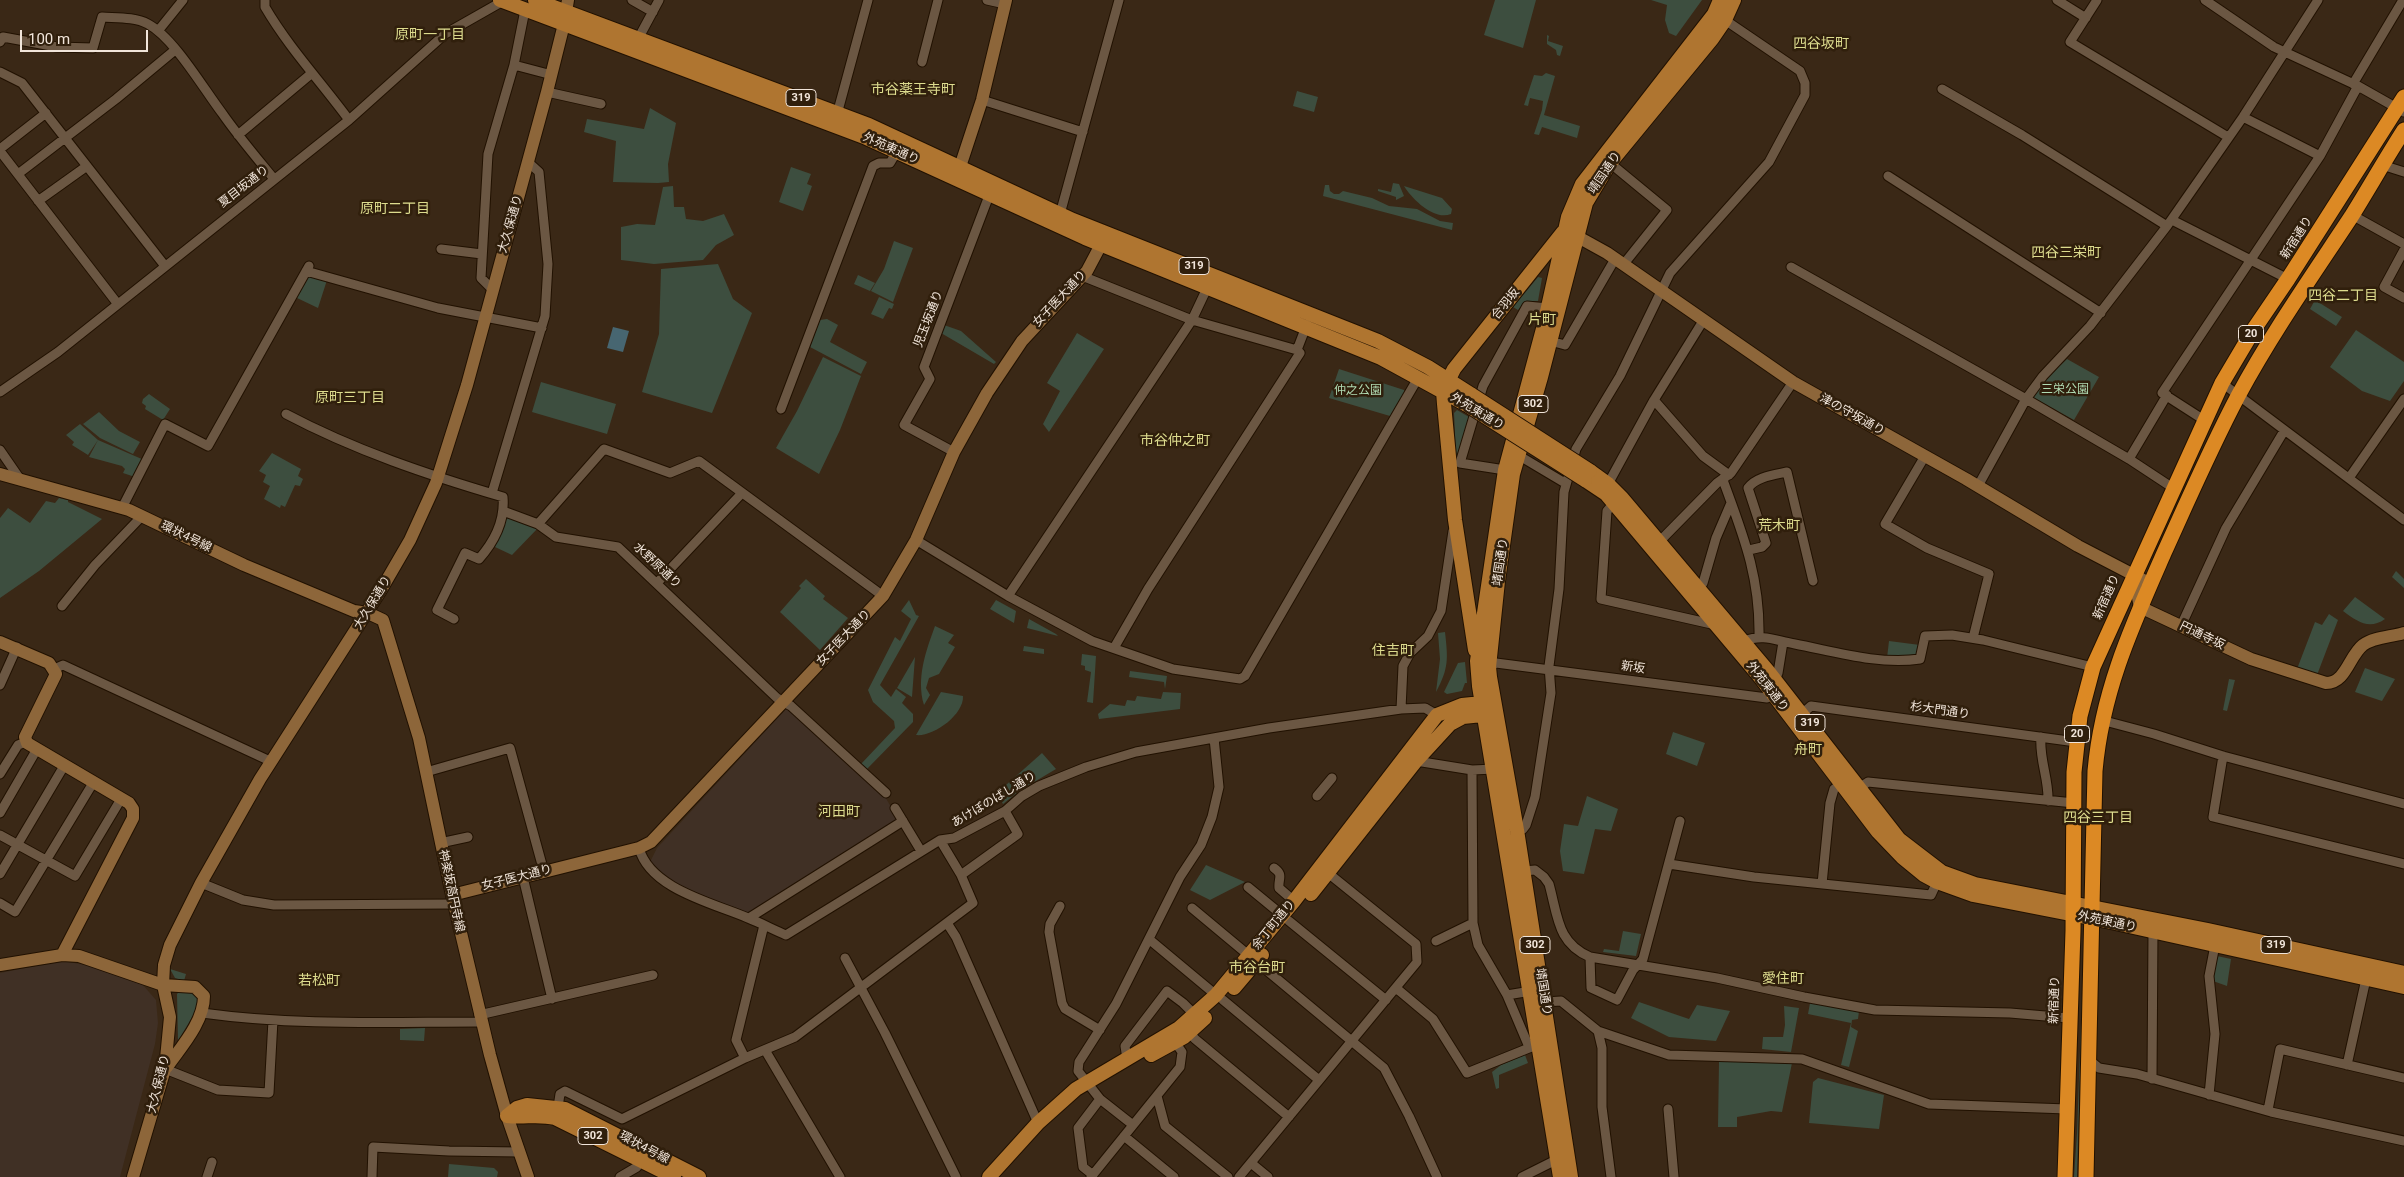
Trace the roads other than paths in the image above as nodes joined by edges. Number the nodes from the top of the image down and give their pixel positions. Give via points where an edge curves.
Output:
1 (183, 0) edge
2 (265, 0) edge
3 (502, 0) edge
4 (632, 0) edge
5 (659, 0) edge
6 (868, 0) edge
7 (938, 0) edge
8 (987, 0) edge
9 (1120, 0) edge
10 (1720, 0) edge
11 (1734, 0) edge
12 (2056, 0) edge
13 (2097, 0) edge
14 (2205, 0) edge
15 (2318, 0) edge
16 (2403, 0) edge
17 (1006, 2) edge
18 (530, 5) edge
19 (566, 12) edge
20 (653, 12) junction
21 (2086, 18) junction
22 (1725, 20) junction
23 (158, 31) junction
24 (638, 39) junction
25 (0, 42) edge
26 (175, 50) junction
27 (2283, 52) junction
28 (922, 62) dead end
29 (514, 65) junction
30 (0, 72) edge
31 (312, 73) junction
32 (552, 75) junction
33 (2356, 85) junction
34 (1942, 90) dead end
35 (547, 92) junction
36 (982, 100) junction
37 (601, 104) dead end
38 (2402, 105) edge
39 (46, 113) junction
40 (2243, 117) junction
41 (835, 118) junction
42 (349, 120) junction
43 (2404, 130) edge
44 (1083, 132) junction
45 (238, 135) junction
46 (2228, 137) junction
47 (66, 138) junction
48 (0, 150) edge
49 (897, 151) junction
50 (2320, 156) junction
51 (528, 162) junction
52 (1610, 163) junction
53 (2382, 165) junction
54 (87, 166) junction
55 (958, 172) junction
56 (2404, 172) edge
57 (18, 174) junction
58 (1888, 176) dead end
59 (274, 179) junction
60 (990, 194) junction
61 (38, 201) junction
62 (1060, 214) junction
63 (2352, 216) junction
64 (2169, 223) junction
65 (1571, 233) junction
66 (1105, 239) junction
67 (2404, 244) edge
68 (1562, 245) junction
69 (441, 249) dead end
70 (2404, 250) edge
71 (482, 254) junction
72 (1549, 256) junction
73 (2250, 261) junction
74 (1619, 262) junction
75 (165, 266) junction
76 (1791, 267) dead end
77 (1535, 269) junction
78 (1213, 274) junction
79 (1082, 276) junction
80 (2288, 279) junction
81 (1554, 281) junction
82 (1207, 287) junction
83 (493, 290) junction
84 (1660, 292) junction
85 (2404, 298) edge
86 (117, 303) junction
87 (1548, 308) junction
88 (1282, 310) junction
89 (2101, 312) junction
90 (484, 318) junction
91 (1192, 320) junction
92 (1308, 320) junction
93 (1702, 321) junction
94 (542, 328) junction
95 (1552, 336) junction
96 (1297, 350) junction
97 (1418, 378) junction
98 (1793, 382) junction
99 (2222, 383) junction
100 (1446, 386) junction
101 (0, 392) edge
102 (2167, 396) junction
103 (2238, 396) junction
104 (2026, 399) junction
105 (2404, 399) edge
106 (1654, 400) junction
107 (781, 409) dead end
108 (286, 414) dead end
109 (2204, 420) junction
110 (2284, 432) junction
111 (0, 450) edge
112 (954, 452) junction
113 (1925, 456) junction
114 (2129, 459) junction
115 (1517, 461) junction
116 (1454, 463) junction
117 (1505, 470) junction
118 (0, 474) edge
119 (1587, 476) junction
120 (438, 477) junction
121 (1726, 478) junction
122 (2349, 478) junction
123 (20, 479) junction
124 (1565, 483) junction
125 (1608, 484) junction
126 (1978, 486) junction
127 (2173, 488) junction
128 (742, 493) junction
129 (492, 494) junction
130 (1614, 503) junction
131 (1731, 503) junction
132 (122, 508) junction
133 (503, 511) junction
134 (142, 516) junction
135 (1455, 520) junction
136 (2404, 520) edge
137 (538, 524) junction
138 (916, 540) junction
139 (1659, 542) junction
140 (1749, 550) junction
141 (2133, 575) junction
142 (1813, 581) dead end
143 (657, 583) junction
144 (2151, 584) junction
145 (1698, 588) junction
146 (1466, 594) junction
147 (883, 596) junction
148 (1008, 596) junction
149 (1486, 596) junction
150 (62, 606) dead end
151 (2140, 607) junction
152 (1495, 610) junction
153 (368, 613) junction
154 (454, 619) dead end
155 (1716, 625) junction
156 (2181, 626) junction
157 (2404, 633) edge
158 (1759, 636) junction
159 (1973, 638) junction
160 (1743, 641) junction
161 (0, 642) edge
162 (1783, 642) junction
163 (17, 648) junction
164 (1114, 648) junction
165 (1483, 664) junction
166 (2092, 667) junction
167 (54, 669) junction
168 (1550, 670) junction
169 (0, 685) edge
170 (1773, 686) junction
171 (784, 700) junction
172 (1489, 708) junction
173 (1402, 709) junction
174 (1802, 713) junction
175 (1437, 715) junction
176 (2101, 720) junction
177 (2041, 737) junction
178 (1214, 738) junction
179 (26, 742) junction
180 (2076, 742) junction
181 (37, 749) junction
182 (2222, 756) junction
183 (270, 761) junction
184 (1416, 761) junction
185 (64, 766) junction
186 (1495, 769) junction
187 (1472, 770) junction
188 (426, 772) junction
189 (0, 774) edge
190 (1332, 778) dead end
191 (93, 782) junction
192 (1842, 784) junction
193 (1859, 788) junction
194 (886, 793) dead end
195 (1317, 796) dead end
196 (121, 799) junction
197 (2048, 801) junction
198 (2074, 803) junction
199 (2404, 804) edge
200 (895, 808) dead end
201 (1005, 811) junction
202 (0, 813) edge
203 (903, 821) junction
204 (1680, 821) dead end
205 (1517, 830) junction
206 (0, 834) edge
207 (468, 837) dead end
208 (940, 840) junction
209 (440, 843) junction
210 (18, 845) junction
211 (639, 848) junction
212 (921, 851) junction
213 (47, 861) junction
214 (1669, 864) junction
215 (2404, 864) edge
216 (1274, 868) dead end
217 (1524, 871) junction
218 (544, 872) junction
219 (1328, 873) junction
220 (0, 874) edge
221 (960, 875) junction
222 (523, 877) junction
223 (201, 882) junction
224 (1937, 882) junction
225 (1822, 884) junction
226 (1248, 887) dead end
227 (453, 900) junction
228 (1294, 901) junction
229 (0, 903) edge
230 (1060, 906) dead end
231 (1192, 908) dead end
232 (2073, 909) junction
233 (2093, 913) junction
234 (749, 918) junction
235 (1286, 918) junction
236 (947, 923) junction
237 (1473, 923) junction
238 (764, 925) junction
239 (2150, 925) junction
240 (1150, 940) junction
241 (1436, 941) dead end
242 (2215, 945) junction
243 (62, 955) junction
244 (1590, 957) junction
245 (845, 958) dead end
246 (1253, 958) junction
247 (1637, 964) junction
248 (0, 965) edge
249 (2404, 973) edge
250 (653, 975) dead end
251 (2366, 979) junction
252 (164, 985) junction
253 (861, 986) junction
254 (2404, 987) edge
255 (1396, 988) junction
256 (1531, 991) junction
257 (1507, 995) junction
258 (1220, 997) junction
259 (552, 999) junction
260 (1386, 1000) junction
261 (1545, 1002) junction
262 (202, 1012) junction
263 (1195, 1015) junction
264 (480, 1018) junction
265 (2069, 1018) junction
266 (273, 1020) junction
267 (1100, 1030) junction
268 (1598, 1031) junction
269 (1189, 1032) junction
270 (1172, 1038) junction
271 (1352, 1041) junction
272 (1534, 1046) junction
273 (765, 1050) junction
274 (745, 1058) junction
275 (1127, 1059) junction
276 (2088, 1059) junction
277 (2347, 1065) junction
278 (165, 1069) junction
279 (2404, 1078) edge
280 (2152, 1079) junction
281 (1319, 1080) junction
282 (1093, 1090) junction
283 (2209, 1095) junction
284 (1157, 1096) junction
285 (558, 1107) junction
286 (1668, 1109) dead end
287 (2067, 1109) junction
288 (2268, 1110) junction
289 (507, 1116) junction
290 (1289, 1117) junction
291 (1038, 1123) junction
292 (1133, 1125) junction
293 (1124, 1136) junction
294 (2404, 1141) edge
295 (519, 1152) junction
296 (640, 1159) junction
297 (1558, 1159) junction
298 (212, 1162) dead end
299 (1251, 1163) junction
300 (1092, 1176) edge
301 (133, 1177) edge
302 (207, 1177) edge
303 (372, 1177) edge
304 (528, 1177) edge
305 (620, 1177) edge
306 (674, 1177) edge
307 (699, 1177) edge
308 (840, 1177) edge
309 (956, 1177) edge
310 (989, 1177) edge
311 (1000, 1177) edge
312 (1174, 1177) edge
313 (1228, 1177) edge
314 (1240, 1177) edge
315 (1268, 1177) edge
316 (1437, 1177) edge
317 (1522, 1177) edge
318 (1560, 1177) edge
319 (1571, 1177) edge
320 (1611, 1177) edge
321 (1674, 1177) edge
322 (2065, 1177) edge
323 (2086, 1177) edge

1 - 23 street
2 - 31 street via 265,7 279,30
3 - 18 main road, 外苑東通り / 319
3 - 42 street, 夏目坂通り via 445,34
4 - 20 street
5 - 20 street
6 - 41 street
7 - 28 street
8 - 17 street
9 - 44 street
10 - 65 main road, 靖国通り / 302 via 1714,14 1582,184
11 - 22 main road, 靖国通り / 302
12 - 21 street
13 - 21 street
14 - 27 street
15 - 27 street
16 - 33 street
17 - 36 street
18 - 19 main road, 外苑東通り / 319
18 - 29 street
19 - 24 main road, 外苑東通り / 319
19 - 32 street, 大久保通り
19 - 41 main road, 外苑東通り / 319
20 - 24 street
21 - 46 street via 2070,42
22 - 52 main road, 靖国通り / 302
22 - 84 street via 1800,71 1805,95 1769,162 1670,274
23 - 25 street via 147,23 128,18 102,17 94,48 58,47 3,37
23 - 26 street
24 - 41 main road, 外苑東通り / 319
26 - 45 street
26 - 47 street
27 - 33 street
27 - 40 street
29 - 32 street
29 - 71 street via 488,154
30 - 39 street via 22,83
31 - 42 street
31 - 45 street
32 - 35 street, 大久保通り
33 - 38 street
33 - 50 street
34 - 64 street
35 - 37 street
35 - 51 street, 大久保通り
36 - 44 street
36 - 55 street
38 - 80 highway, 新宿通り / 20
39 - 47 street
39 - 48 street
40 - 46 street
40 - 50 street
41 - 49 main road, 外苑東通り / 319
41 - 55 main road, 外苑東通り / 319 via 903,139
42 - 59 street, 夏目坂通り
43 - 53 highway, 20
44 - 62 street
45 - 59 street
46 - 64 street
47 - 54 street
47 - 57 street
48 - 57 street
49 - 55 main road, 外苑東通り / 319
49 - 107 street via 890,163 879,162 874,166
50 - 73 street
51 - 83 street, 大久保通り
51 - 94 street via 539,172 547,243
52 - 65 main road, 靖国通り / 302
52 - 74 street via 1667,210
53 - 56 street
53 - 63 highway, 20
54 - 61 street
54 - 75 street
55 - 60 main road, 外苑東通り / 319
55 - 62 main road, 外苑東通り / 319
57 - 61 street
58 - 89 street
59 - 75 street, 夏目坂通り
60 - 66 main road, 外苑東通り / 319
60 - 112 street, 児玉坂通り via 924,367 930,379 904,426
61 - 86 street
62 - 66 main road, 外苑東通り / 319
63 - 67 street
63 - 103 highway, 20 via 2303,288
64 - 73 street
64 - 89 street
65 - 68 main road, 靖国通り / 302
65 - 74 street, 津の守坂通り
65 - 77 main road, 合羽坂 / 302
65 - 95 main road, 靖国通り / 302
66 - 78 main road, 外苑東通り / 319
66 - 79 street, 女子医大通り
66 - 82 main road, 外苑東通り / 319
68 - 72 main road
68 - 81 main road, 靖国通り / 302
69 - 71 street
70 - 85 street via 2384,287
71 - 83 street via 480,278
72 - 77 main road
72 - 81 main road via 1556,260
73 - 80 street
73 - 102 street via 2162,393
74 - 84 street, 津の守坂通り
74 - 95 street via 1565,345 1554,342
75 - 86 street, 夏目坂通り
76 - 104 street
77 - 100 main road, 合羽坂 / 302 via 1454,369
78 - 82 street
78 - 88 main road, 外苑東通り / 319
79 - 91 street
79 - 112 street, 女子医大通り via 1022,341 987,393
80 - 99 highway, 新宿通り / 20
81 - 87 main road, 靖国通り / 302
82 - 88 main road, 外苑東通り / 319
82 - 91 street
83 - 90 street, 大久保通り
84 - 93 street, 津の守坂通り
84 - 124 street via 1620,376 1576,449
86 - 101 street, 夏目坂通り via 58,352
87 - 116 street via 1527,306 1483,386
87 - 117 main road, 靖国通り / 302
88 - 92 main road, 外苑東通り / 319
89 - 104 street
90 - 94 street
90 - 120 street, 大久保通り
90 - 132 street via 308,269 208,446 165,424
91 - 96 street
91 - 148 street
92 - 96 street
92 - 97 main road, 外苑東通り / 319
92 - 100 main road, 外苑東通り / 319 via 1378,341
93 - 98 street, 津の守坂通り
93 - 106 street
94 - 129 street
95 - 115 main road, 靖国通り / 302
96 - 164 street via 1300,354 1148,589
97 - 100 main road, 外苑東通り / 319
97 - 164 street via 1245,676 1240,679 1173,669
98 - 113 street, 津の守坂通り
98 - 121 street
99 - 103 street
99 - 109 highway, 新宿通り / 20
100 - 116 main road, 302
100 - 119 main road, 外苑東通り / 319, bridge
102 - 109 street
102 - 114 street
103 - 110 street
103 - 144 highway, 20
104 - 114 street
104 - 126 street
105 - 122 street
106 - 121 street
106 - 125 street
108 - 120 street via 331,438
109 - 127 highway, 新宿通り / 20
110 - 122 street
110 - 156 street via 2226,528
111 - 123 street
112 - 138 street, 女子医大通り
113 - 126 street, 津の守坂通り
113 - 159 street via 1885,524 1927,548 1989,574
114 - 127 street
115 - 124 street via 1523,458
115 - 152 main road, 靖国通り / 302
116 - 117 street
116 - 135 main road, 302
117 - 149 main road, 靖国通り / 302
118 - 123 street, 環状4号線
119 - 125 main road, 外苑東通り / 319
119 - 130 main road, 外苑東通り / 319
120 - 129 street
120 - 153 street, 大久保通り via 410,540
121 - 131 street
121 - 139 street
122 - 136 street
123 - 132 street, 環状4号線
124 - 168 street
125 - 139 main road, 外苑東通り / 319
126 - 141 street, 津の守坂通り
127 - 141 highway, 新宿通り / 20
128 - 137 street via 699,462 670,473 604,449
128 - 143 street
128 - 147 street
129 - 133 street via 503,497
130 - 155 main road, 外苑東通り / 319
130 - 155 street via 1607,511 1601,599
131 - 140 street
131 - 145 street via 1716,538 1703,583
132 - 134 street, 環状4号線
133 - 137 street, 水野原通り
133 - 154 street via 492,545 479,559 466,553 436,610
134 - 150 street via 95,565
134 - 153 street, 環状4号線 via 244,565 354,611
135 - 146 main road, 302
135 - 173 street via 1441,611 1428,636 1410,653 1403,666
137 - 143 street, 水野原通り via 556,537 618,547
138 - 147 street, 女子医大通り
138 - 148 street
139 - 145 main road, 外苑東通り / 319
140 - 142 street via 1766,543 1748,488 1751,483 1768,476 1787,472
140 - 158 street via 1758,599
141 - 144 street, 津の守坂通り
141 - 151 street
141 - 166 highway, 新宿通り / 20
143 - 171 street, 水野原通り via 777,698
144 - 151 highway, 20
145 - 160 main road, 外苑東通り / 319
146 - 149 main road
146 - 165 main road, 302
147 - 171 street, 女子医大通り
148 - 164 street via 1070,631
149 - 152 main road
149 - 165 main road, 靖国通り / 302
151 - 156 street, 円通寺坂
151 - 176 highway, 20 via 2119,658
152 - 165 main road, 靖国通り / 302
153 - 183 street, 大久保通り
153 - 188 street, 神楽坂高円寺線 via 383,620 386,627 412,710
155 - 170 main road, 外苑東通り / 319
156 - 157 street, 円通寺坂 via 2251,659 2329,684 2341,676 2362,645
158 - 160 street
158 - 162 street
159 - 162 street via 1925,636 1920,659 1900,662 1843,655
159 - 166 street
160 - 170 main road, 外苑東通り / 319
161 - 163 street
162 - 170 street
163 - 167 street via 49,663
163 - 169 street
165 - 168 street, 新坂
165 - 172 main road, 靖国通り / 302
166 - 180 highway, 新宿通り / 20
167 - 179 street via 56,674 25,737
167 - 183 street via 69,668
168 - 170 street, 新坂 via 1767,698
168 - 205 street via 1550,693 1535,797 1526,826
170 - 174 main road, 外苑東通り / 319
170 - 192 main road, 外苑東通り / 319
171 - 194 street, 水野原通り
171 - 211 street, 女子医大通り via 651,842
172 - 175 main road, 余丁町通り via 1462,704
172 - 184 main road, 余丁町通り via 1450,724
172 - 186 main road, 靖国通り / 302
172 - 205 main road, 靖国通り / 302
173 - 175 street, あけぼのばし通り via 1425,708
173 - 178 street, あけぼのばし通り
174 - 177 street, 杉大門通り via 1811,706
174 - 193 main road, 外苑東通り / 319
175 - 228 main road, 余丁町通り
176 - 182 street
176 - 233 highway, 20 via 2095,772
177 - 180 street, 杉大門通り
177 - 197 street via 2040,752 2049,783
178 - 201 street, あけぼのばし通り via 1136,752 1086,767 1040,786
178 - 240 street via 1219,787 1212,817 1201,845 1180,877
179 - 181 street
179 - 189 street via 18,745
180 - 198 highway, 新宿通り / 20
181 - 185 street
181 - 202 street
182 - 199 street
182 - 215 street via 2213,817
183 - 223 street, 大久保通り
184 - 187 street
184 - 219 main road, 余丁町通り
185 - 191 street
185 - 210 street
186 - 187 street
186 - 256 main road, 靖国通り / 302
187 - 237 street
188 - 209 street, 神楽坂高円寺線
188 - 218 street via 510,748
190 - 195 street
191 - 196 street
191 - 213 street
192 - 224 main road, 外苑東通り / 319 via 1891,847
192 - 225 street via 1834,789 1830,803
193 - 197 street via 1868,782
193 - 232 main road, 外苑東通り / 319 via 1907,847 1942,872 1975,884
196 - 213 street via 75,876
196 - 243 street via 133,809 133,818
197 - 198 street
198 - 232 highway, 新宿通り / 20
200 - 203 street
201 - 208 street, あけぼのばし通り via 954,838
201 - 221 street via 1018,834
203 - 212 street
203 - 234 street
204 - 214 street
205 - 217 main road, 靖国通り / 302
206 - 210 street
207 - 209 street
208 - 212 street, あけぼのばし通り
208 - 221 street
209 - 227 street, 神楽坂高円寺線
210 - 213 street
210 - 220 street
211 - 218 street, 女子医大通り
211 - 234 street, あけぼのばし通り via 646,863 668,884
212 - 238 street, あけぼのばし通り via 786,935
213 - 229 street via 15,912
214 - 225 street
214 - 247 street via 1643,959
216 - 228 street via 1280,872 1279,888
217 - 244 street via 1535,870 1544,877 1567,941 1578,952
217 - 261 main road, 靖国通り / 302
218 - 222 street, 女子医大通り
219 - 235 main road, 余丁町通り
219 - 255 street via 1416,944 1417,962
221 - 236 street via 973,903
222 - 227 street, 女子医大通り
222 - 259 street
223 - 227 street via 243,900 274,905
223 - 252 street, 大久保通り via 170,945 164,965
224 - 225 street via 1931,895
224 - 232 main road, 外苑東通り / 319 via 1973,895
226 - 235 street
227 - 264 street, 神楽坂高円寺線
228 - 235 main road, 余丁町通り
230 - 267 street via 1048,932 1062,1003 1065,1009
231 - 246 street
232 - 233 main road, 外苑東通り / 319
232 - 265 highway, 新宿通り / 20
233 - 239 main road, 外苑東通り / 319
233 - 276 highway, 20
234 - 238 street, あけぼのばし通り
235 - 246 main road, 余丁町通り
235 - 260 street
236 - 253 street
236 - 291 street
237 - 241 street
237 - 257 street via 1478,944
238 - 274 street via 736,1040
239 - 242 main road, 外苑東通り / 319
239 - 249 main road, 外苑東通り / 319
239 - 280 street
240 - 258 street
240 - 267 street
242 - 251 main road, 外苑東通り / 319
242 - 283 street via 2209,976 2215,1034
243 - 248 street
243 - 252 street via 79,956
244 - 247 street
244 - 247 street via 1591,988 1617,1000
245 - 253 street
246 - 258 main road, 余丁町通り
246 - 271 street
247 - 265 street via 1875,1010
250 - 259 street
251 - 254 main road, 外苑東通り / 319
251 - 277 street
252 - 262 street via 200,990 204,996
252 - 278 street, 大久保通り via 170,1017
253 - 273 street via 795,1037
253 - 309 street
255 - 260 street
255 - 272 street via 1433,1019 1467,1073
256 - 257 street
256 - 272 main road, 靖国通り / 302
257 - 272 street
258 - 263 main road, 余丁町通り
258 - 269 main road, 余丁町通り
258 - 281 street
259 - 264 street
260 - 271 street
261 - 268 street via 1561,1001
261 - 319 main road, 靖国通り / 302
262 - 266 street
262 - 278 street
263 - 270 main road, 余丁町通り
263 - 275 street via 1167,991 1125,1046
264 - 266 street via 370,1024
264 - 289 street, 神楽坂高円寺線
265 - 287 highway, 新宿通り / 20
266 - 278 street via 268,1093 218,1090
267 - 282 street via 1079,1062 1078,1071
268 - 287 street via 1669,1055 1802,1059 1929,1104
268 - 320 street via 1602,1048 1602,1107
269 - 270 main road, 余丁町通り
269 - 290 street
270 - 275 main road, 余丁町通り
270 - 282 main road, 余丁町通り
270 - 284 street via 1182,1052 1180,1067
271 - 281 street
271 - 316 street via 1384,1068
272 - 297 main road, 靖国通り / 302
273 - 274 street
273 - 308 street
274 - 285 street via 622,1119 565,1091 560,1094
275 - 282 main road, 余丁町通り
276 - 280 street via 2099,1068
276 - 323 highway, 20
277 - 279 street
277 - 288 street via 2280,1049
278 - 301 street, 大久保通り
280 - 283 street
281 - 290 street
282 - 291 main road, 余丁町通り
282 - 292 street
282 - 300 street via 1078,1128 1083,1167
282 - 311 main road, 余丁町通り via 1054,1120
283 - 288 street
284 - 292 street
284 - 313 street via 1165,1126
285 - 289 main road, 環状4号線 / 302 via 527,1106 517,1108
285 - 307 main road, 環状4号線 / 302 via 580,1115
286 - 321 street
287 - 322 highway, 新宿通り / 20
288 - 294 street
289 - 295 street, 神楽坂高円寺線
289 - 296 main road, 環状4号線 / 302 via 555,1118
290 - 299 street
291 - 310 main road, 余丁町通り
292 - 293 street
293 - 300 street
293 - 312 street
295 - 303 street via 373,1147
295 - 304 street, 神楽坂高円寺線
296 - 305 street via 636,1167
296 - 306 main road, 環状4号線 / 302
297 - 317 street
297 - 318 main road, 靖国通り / 302
298 - 302 street
299 - 314 street
299 - 315 street

